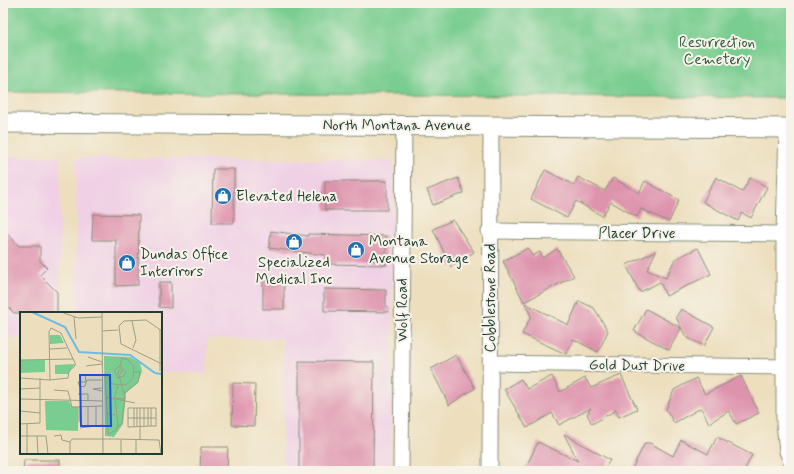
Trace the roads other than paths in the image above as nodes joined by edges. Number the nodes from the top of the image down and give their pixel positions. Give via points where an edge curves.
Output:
1 (3, 123) edge
2 (404, 125) junction
3 (491, 125) junction
4 (789, 128) edge
5 (489, 231) junction
6 (784, 234) junction
7 (490, 363) junction
8 (785, 367) junction
9 (791, 462) edge
10 (401, 471) edge
11 (490, 471) edge

1 - 2 main road, North Montana Avenue
2 - 3 main road, North Montana Avenue
2 - 10 street, Wolf Road
3 - 4 main road, North Montana Avenue
3 - 5 street, Cobblestone Road
4 - 6 street
5 - 6 street, Placer Drive
5 - 7 street, Cobblestone Road
6 - 8 street
7 - 8 street, Gold Dust Drive
7 - 11 street, Cobblestone Road
8 - 9 street via 784,423

